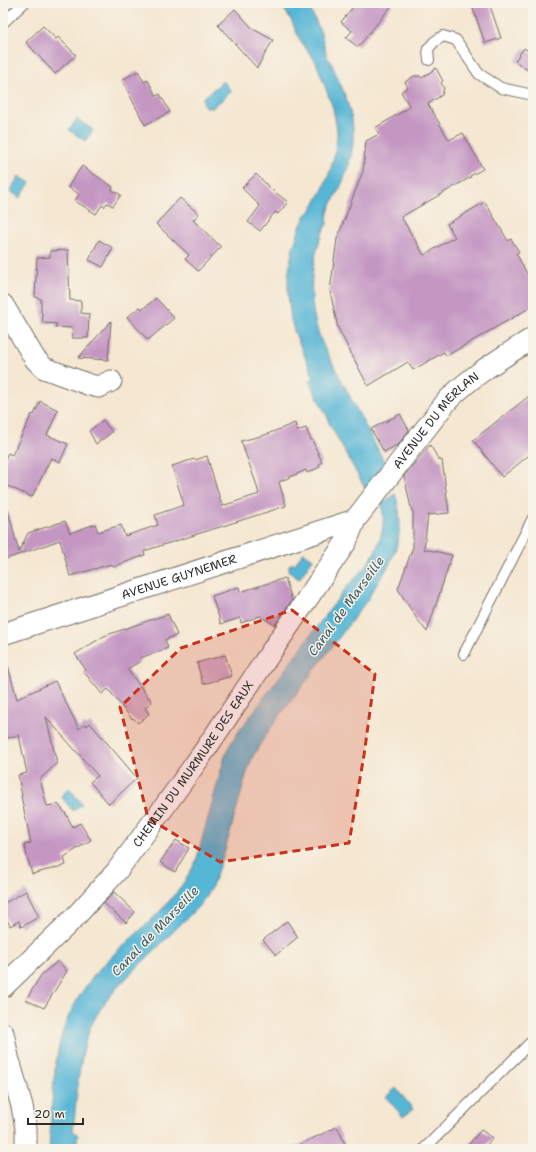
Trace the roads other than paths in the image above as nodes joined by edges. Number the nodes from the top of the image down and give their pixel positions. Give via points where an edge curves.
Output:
1 (24, 3) edge
2 (3, 23) edge
3 (429, 60) dead end
4 (533, 95) edge
5 (3, 305) edge
6 (533, 338) edge
7 (111, 381) dead end
8 (533, 518) edge
9 (355, 520) junction
10 (3, 634) edge
11 (464, 654) dead end
12 (3, 987) edge
13 (3, 1033) edge
14 (533, 1040) edge
15 (26, 1149) edge
16 (424, 1149) edge

1 - 2 lane
3 - 4 lane via 428,49 434,42 443,36 456,40 479,74 501,88
5 - 7 street via 34,359 44,368 99,387
6 - 9 street, AVENUE DU MERLAN via 478,373 447,401
8 - 11 lane
9 - 10 street, AVENUE GUYNEMER
9 - 12 street, CHEMIN DU MURMURE DES EAUX via 346,542 205,750 116,872 74,918
13 - 15 street via 22,1106
14 - 16 lane

